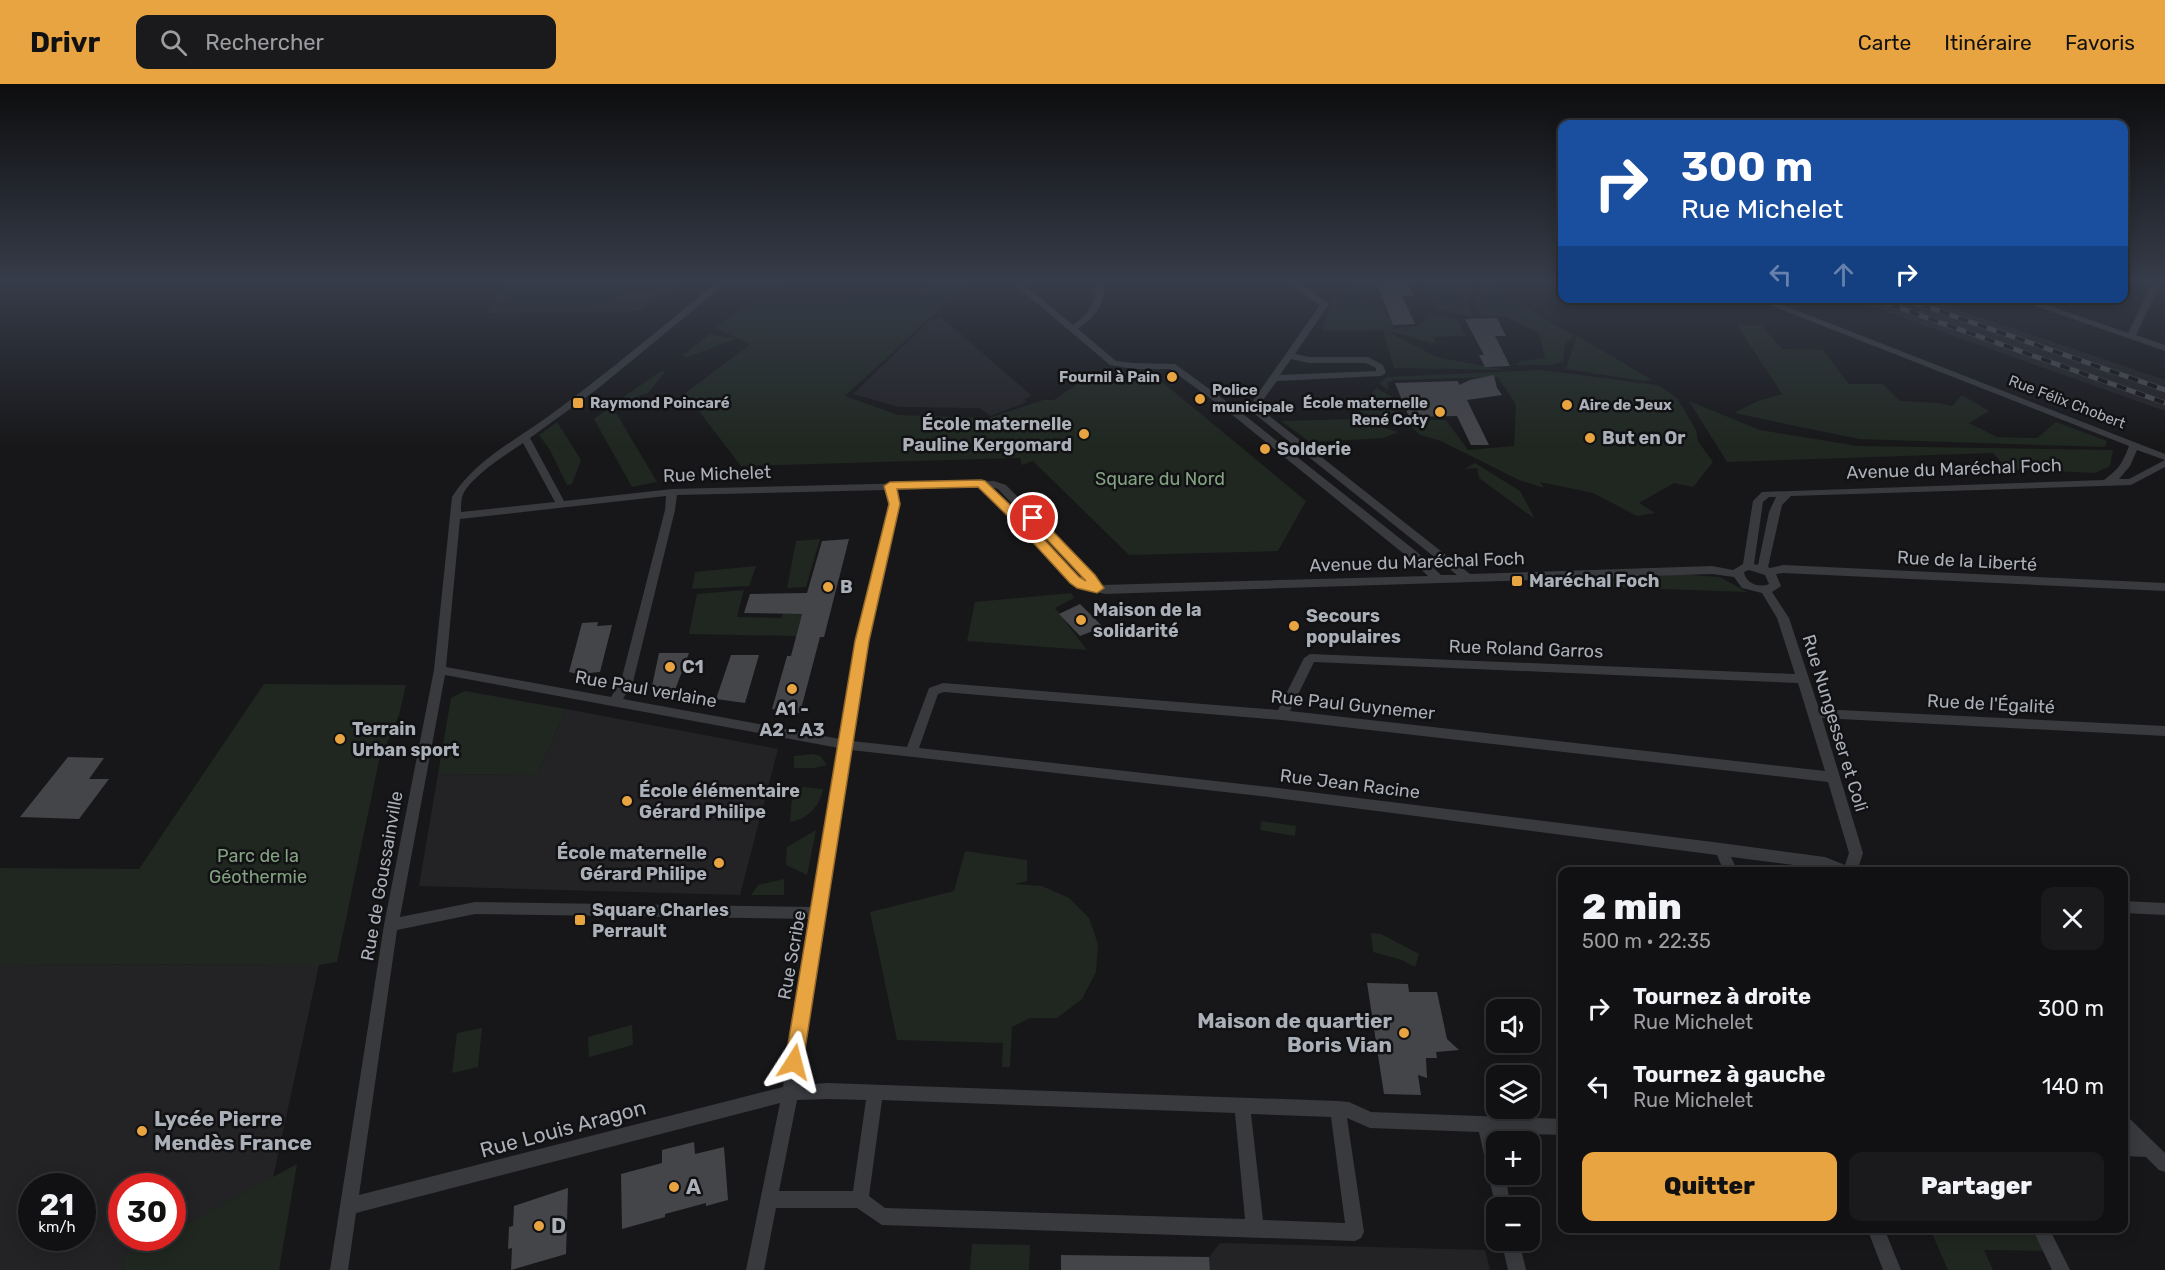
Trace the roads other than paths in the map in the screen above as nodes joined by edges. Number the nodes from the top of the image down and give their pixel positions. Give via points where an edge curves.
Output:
1 (651, 337) edge
2 (1083, 337) edge
3 (1303, 337) edge
4 (1858, 337) edge
5 (2135, 337) edge
6 (2165, 348) edge
7 (1290, 356) junction
8 (1274, 378) junction
9 (1228, 407) junction
10 (1253, 408) junction
11 (525, 437) junction
12 (2134, 444) junction
13 (2165, 457) edge
14 (2165, 463) edge
15 (2106, 481) junction
16 (890, 486) junction
17 (672, 492) junction
18 (1802, 492) junction
19 (561, 504) junction
20 (455, 516) junction
21 (1748, 566) junction
22 (1766, 571) junction
23 (1737, 574) junction
24 (1468, 578) junction
25 (1438, 579) junction
26 (2165, 587) edge
27 (1097, 588) joint
28 (1765, 590) junction
29 (440, 670) junction
30 (1803, 679) junction
31 (615, 701) junction
32 (1814, 713) junction
33 (1282, 715) junction
34 (2165, 731) edge
35 (846, 745) junction
36 (911, 752) junction
37 (1833, 777) junction
38 (1721, 849) junction
39 (1729, 867) edge
40 (1835, 867) edge
41 (1850, 867) edge
42 (2128, 907) edge
43 (2165, 909) edge
44 (819, 913) junction
45 (391, 926) junction
46 (790, 1092) junction
47 (875, 1093) junction
48 (1242, 1106) junction
49 (1338, 1109) junction
50 (1486, 1125) junction
51 (1558, 1127) edge
52 (2128, 1129) edge
53 (2128, 1148) edge
54 (2149, 1149) junction
55 (2165, 1164) edge
56 (1501, 1197) edge
57 (769, 1199) junction
58 (860, 1200) junction
59 (347, 1207) junction
60 (1255, 1228) junction
61 (1877, 1233) edge
62 (2042, 1233) edge
63 (1513, 1251) edge
64 (339, 1270) edge
65 (755, 1270) edge
66 (1517, 1270) edge
67 (1892, 1270) edge
68 (2061, 1270) edge

1 - 11 street
2 - 9 street via 1113,363 1172,366
3 - 7 street
4 - 12 street, Rue Félix Chobert
5 - 6 street
7 - 8 street
7 - 8 street via 1309,360 1368,360 1380,367 1381,374
8 - 10 street
9 - 10 street
9 - 25 street
10 - 24 street
11 - 19 street
11 - 20 street, Rue de Goussainville via 461,489
12 - 13 street, Rue Félix Chobert
12 - 15 street via 2123,471
14 - 15 street, Avenue du Maréchal Foch via 2131,482
15 - 18 street, Avenue du Maréchal Foch
16 - 17 street, Rue Michelet
16 - 27 street, Rue Michelet via 981,483 1074,580
16 - 35 street, Rue Scribe via 894,504 862,641
17 - 19 street, Rue Michelet
17 - 31 street via 627,682
18 - 21 street, Avenue du Maréchal Foch via 1766,494 1758,501
18 - 22 street, Avenue du Maréchal Foch via 1787,494 1775,508
19 - 20 street, Rue Michelet
20 - 29 street, Rue de Goussainville
21 - 22 street, Rue de la Liberté
21 - 23 street
22 - 26 street, Rue de la Liberté via 1784,568
22 - 28 street via 1773,577 1774,586
23 - 24 street, Avenue du Maréchal Foch via 1712,570
23 - 28 street via 1750,587
24 - 25 street, Avenue du Maréchal Foch
25 - 27 street, Avenue du Maréchal Foch
28 - 30 street, Rue Nungesser et Coli via 1783,618
29 - 31 street, Rue Paul verlaine
29 - 45 street, Rue de Goussainville
30 - 32 street, Rue Nungesser et Coli
30 - 33 street, Rue Roland Garros via 1310,658
31 - 35 street, Rue Paul verlaine
32 - 34 street, Rue de l'Égalité
32 - 37 street, Rue Nungesser et Coli
33 - 36 street, Rue Paul Guynemer via 943,687 933,691
33 - 37 street, Rue Paul Guynemer
35 - 36 street, Rue Jean Racine
35 - 44 street, Rue Scribe
36 - 38 street, Rue Jean Racine
37 - 41 street, Rue Nungesser et Coli via 1856,853
38 - 39 street
38 - 40 street, Rue Jean Racine
42 - 43 street
44 - 45 street via 475,908
44 - 46 street, Rue Scribe
45 - 59 street, Rue de Goussainville
46 - 47 street
46 - 57 street, Rue Scribe
46 - 59 street, Rue Louis Aragon
47 - 48 street
47 - 58 street
48 - 49 street
48 - 60 street
49 - 50 street via 1370,1120
49 - 60 street via 1355,1232
50 - 51 street
50 - 56 street
52 - 54 street
53 - 54 street
54 - 55 street
57 - 58 street
57 - 65 street, Rue Scribe
58 - 60 street via 882,1216
59 - 64 street, Rue de Goussainville
61 - 67 street
62 - 68 street
63 - 66 street

